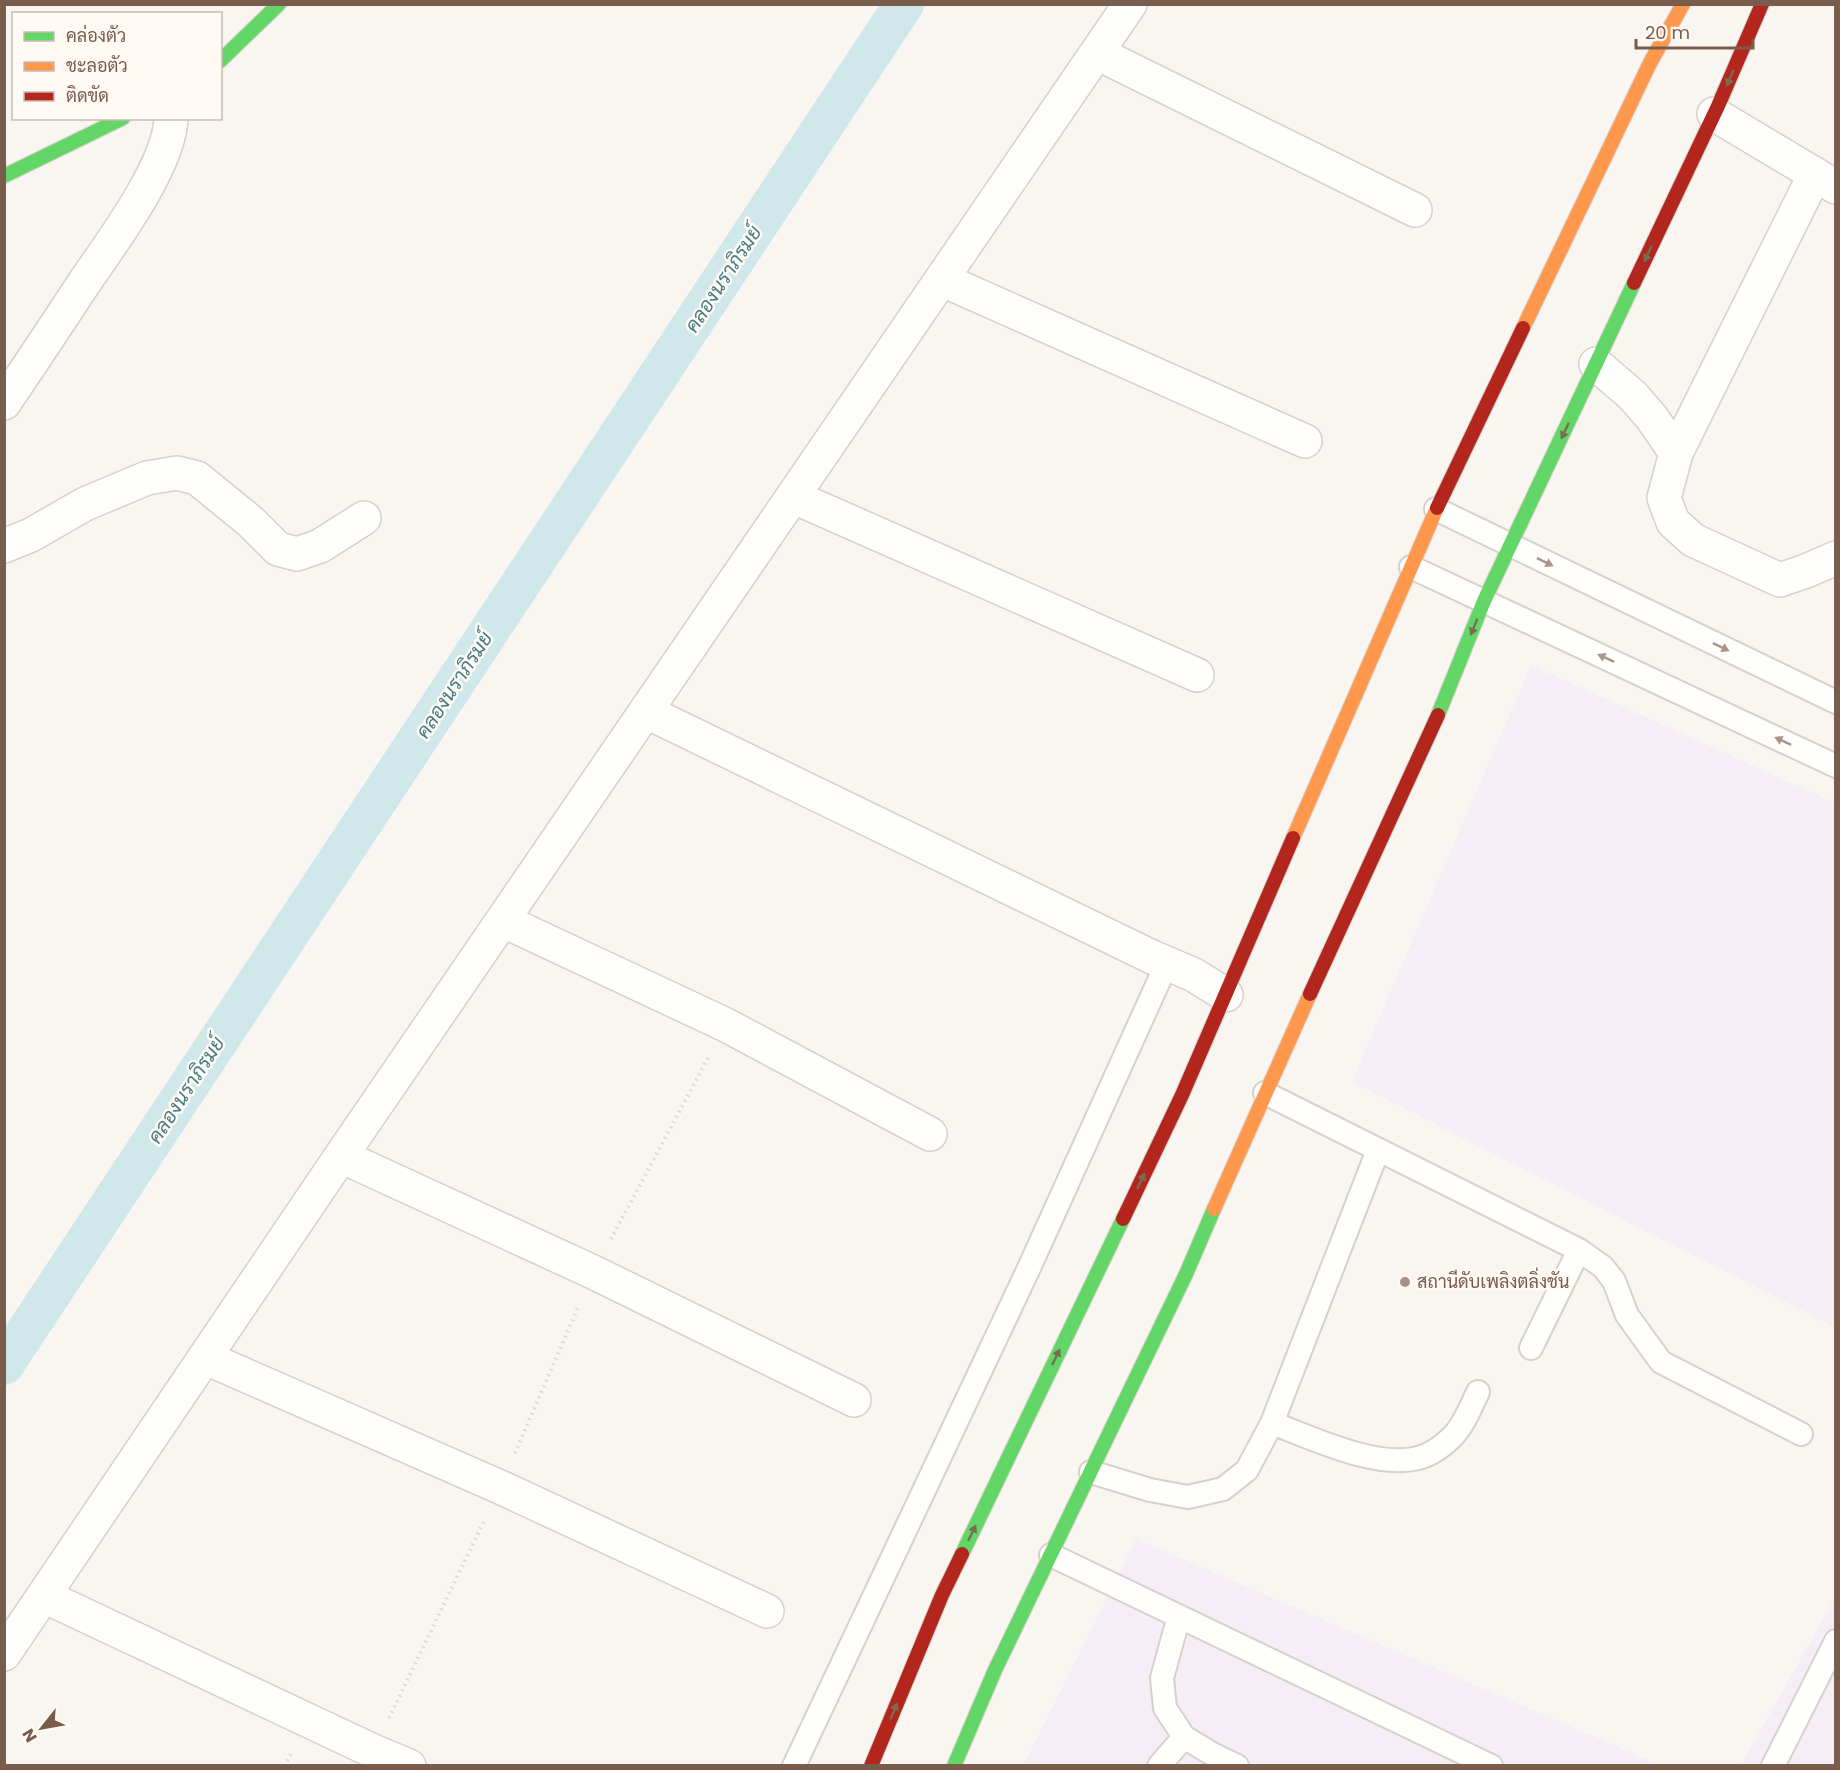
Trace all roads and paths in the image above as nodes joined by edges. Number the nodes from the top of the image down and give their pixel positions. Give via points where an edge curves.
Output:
1 (279, 4) edge
2 (1130, 4) edge
3 (1683, 4) edge
4 (1762, 4) edge
5 (1097, 53) junction
6 (222, 59) edge
7 (1714, 114) junction
8 (119, 120) edge
9 (171, 120) edge
10 (4, 176) edge
11 (1825, 181) edge
12 (1415, 210) dead end
13 (942, 279) junction
14 (1596, 364) junction
15 (4, 403) edge
16 (1305, 441) dead end
17 (1676, 453) junction
18 (794, 497) junction
19 (1436, 509) junction
20 (364, 518) dead end
21 (4, 546) edge
22 (1511, 546) junction
23 (1836, 558) edge
24 (1411, 567) junction
25 (1484, 601) junction
26 (1197, 675) dead end
27 (1836, 702) edge
28 (647, 712) junction
29 (1836, 766) edge
30 (504, 921) junction
31 (1167, 963) junction
32 (1226, 995) junction
33 (726, 1025) junction
34 (1265, 1094) junction
35 (930, 1134) dead end
36 (1378, 1150) junction
37 (341, 1156) junction
38 (1579, 1250) junction
39 (593, 1272) junction
40 (1531, 1348) dead end
41 (206, 1358) junction
42 (1478, 1392) dead end
43 (854, 1400) dead end
44 (1272, 1423) junction
45 (1801, 1434) dead end
46 (1091, 1472) junction
47 (500, 1487) junction
48 (1051, 1555) junction
49 (44, 1596) junction
50 (767, 1611) dead end
51 (1179, 1616) junction
52 (1836, 1641) edge
53 (4, 1653) edge
54 (1185, 1737) junction
55 (373, 1751) junction
56 (409, 1766) edge
57 (794, 1766) edge
58 (871, 1766) edge
59 (954, 1766) edge
60 (1159, 1766) edge
61 (1237, 1766) edge
62 (1491, 1766) edge
63 (1773, 1766) edge

1 - 6 street
2 - 5 street
3 - 19 street via 1650,63
4 -> 7 street
5 - 12 street
5 - 13 street
7 - 11 street
7 -> 14 street
8 - 10 street
9 - 15 street via 170,135 148,184
11 - 17 street
13 - 16 street
13 - 18 street
14 - 17 street via 1633,396
14 -> 22 street
17 - 23 street via 1664,498 1673,522 1693,540 1780,580
18 - 26 street
18 - 28 street
19 - 22 lane
19 - 24 street
20 - 21 street via 320,546 297,554 278,549 197,478 177,473 147,478 85,504
22 - 25 street
22 -> 27 lane
24 - 25 lane
24 - 32 street
29 -> 25 lane
25 -> 34 street via 1436,720
28 - 30 street
28 - 31 street
30 - 33 street
30 - 37 street
31 - 32 street
31 - 57 lane via 1029,1268
58 -> 32 street via 942,1595 1182,1095
33 - 35 street
33 - 39 path
34 - 36 lane
34 - 46 street via 1186,1275
36 - 38 lane
36 - 44 lane
37 - 39 street
37 - 41 street
38 - 40 lane
38 - 45 lane via 1603,1267 1614,1281 1627,1315 1661,1362
39 - 43 street
39 - 47 path
41 - 47 street
41 - 49 street
42 - 44 lane via 1455,1435 1421,1458 1404,1461 1363,1456
44 - 46 lane via 1247,1470 1223,1490 1188,1497
46 - 48 street
47 - 50 street
47 - 55 path
48 - 51 lane
48 - 59 street
49 - 53 street
49 - 55 street
51 - 54 lane via 1162,1678 1165,1708
51 - 62 lane
52 - 63 lane
54 - 60 lane
54 - 61 lane
55 - 56 street

